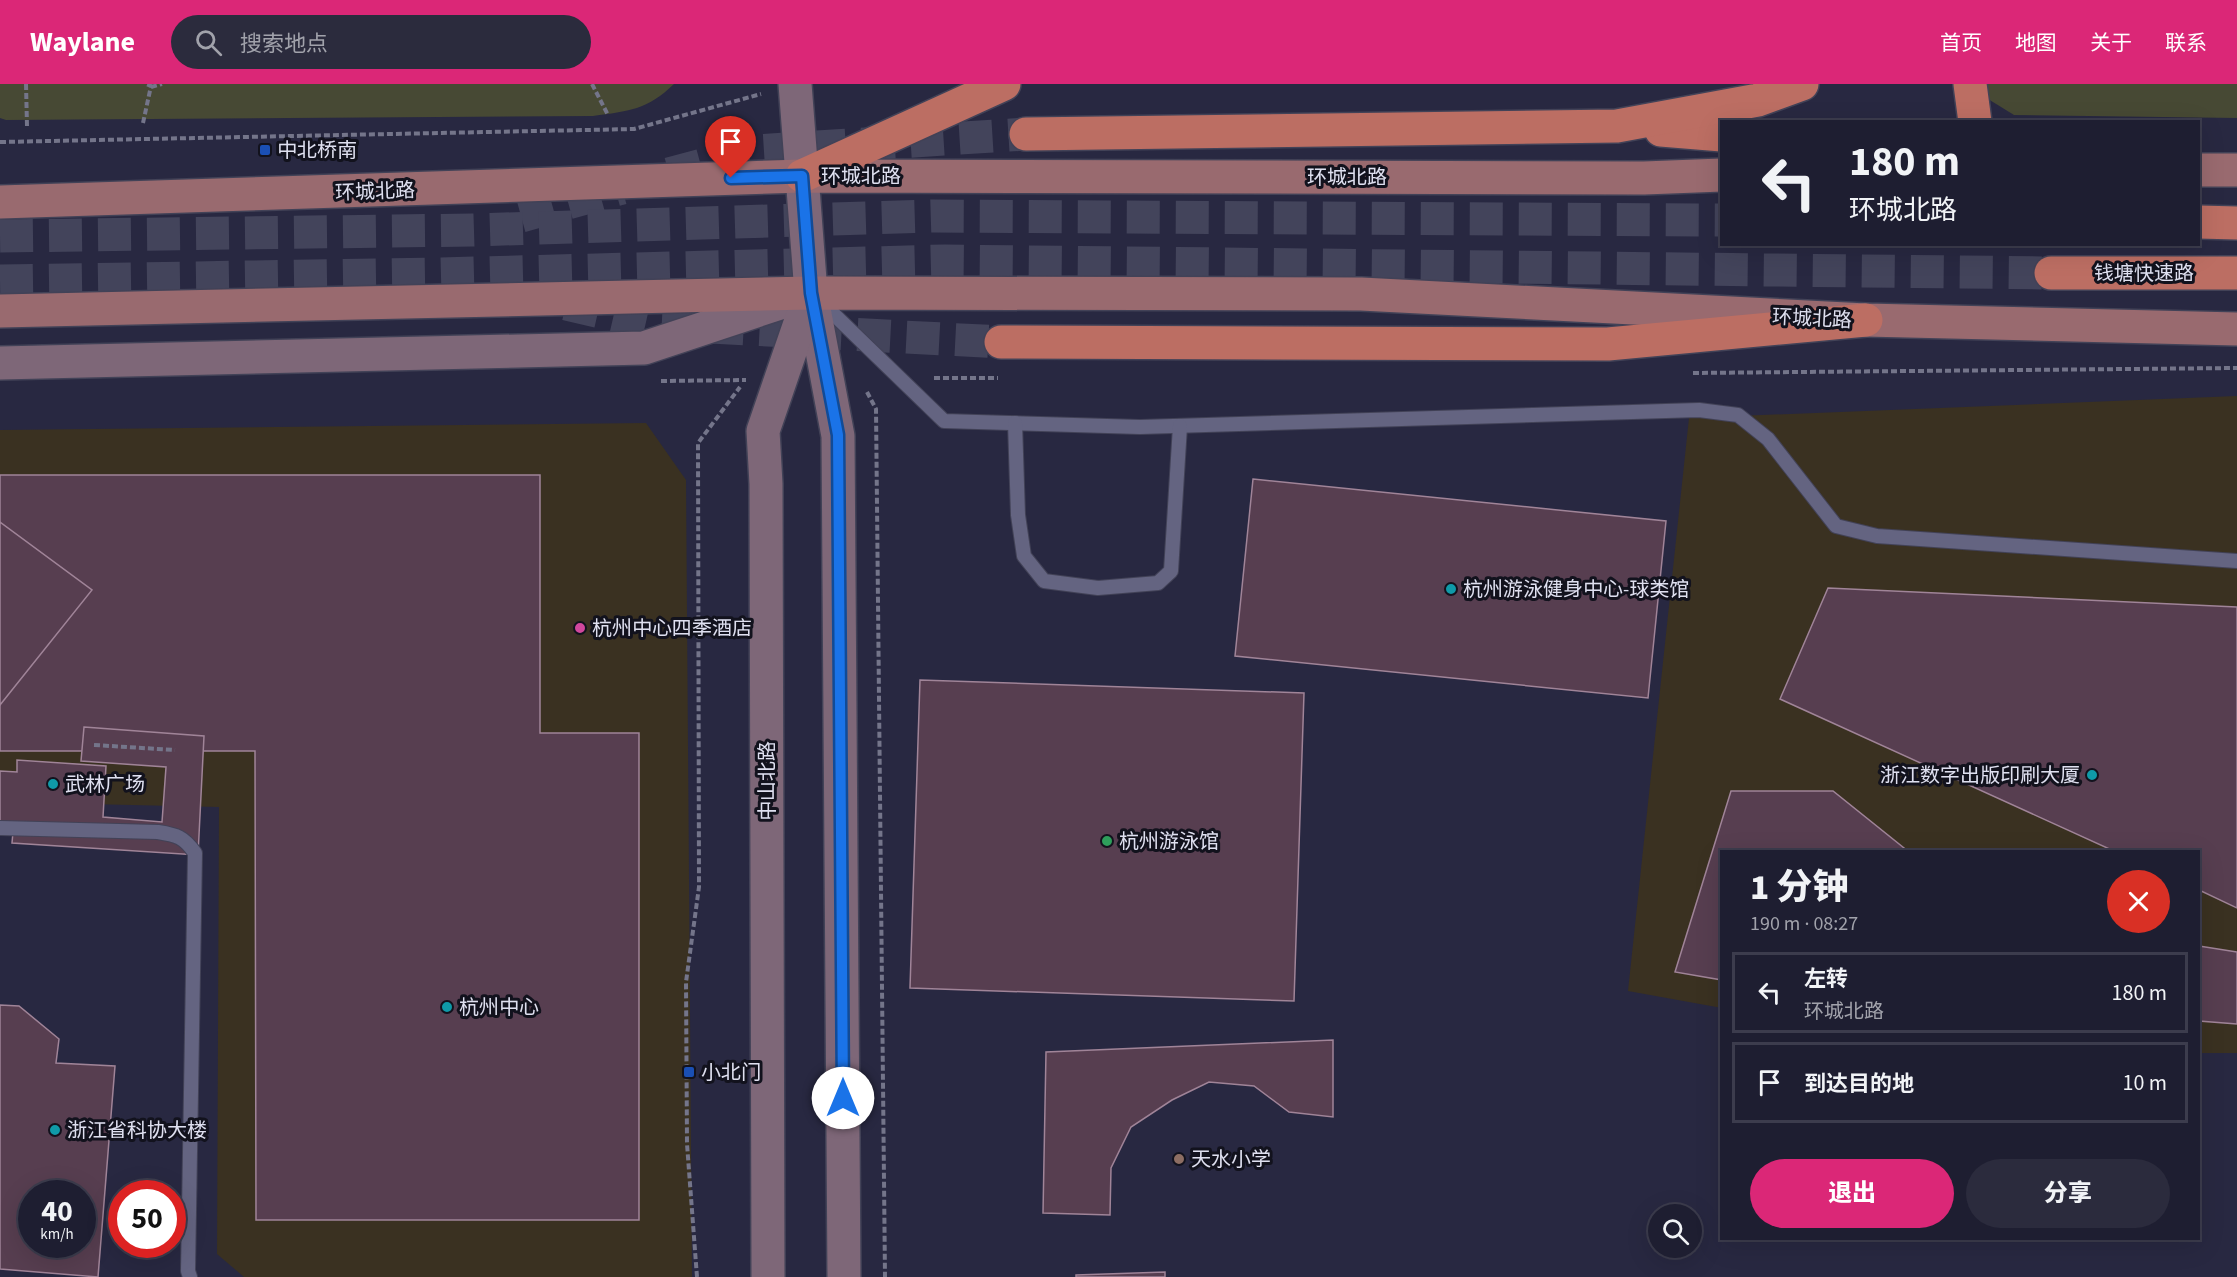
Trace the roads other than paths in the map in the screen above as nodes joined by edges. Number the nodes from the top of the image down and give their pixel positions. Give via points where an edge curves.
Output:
1 (795, 84) edge
2 (1004, 84) edge
3 (1802, 84) edge
4 (1970, 84) edge
5 (1975, 120) edge
6 (1617, 126) junction
7 (1026, 134) tunnel mouth
8 (1720, 135) edge
9 (2200, 170) edge
10 (2237, 170) edge
11 (1720, 175) edge
12 (802, 176) junction
13 (0, 202) edge
14 (2200, 222) edge
15 (2237, 223) edge
16 (2050, 273) tunnel mouth
17 (2237, 273) edge
18 (811, 293) junction
19 (0, 311) edge
20 (1866, 320) junction
21 (2237, 329) edge
22 (1001, 342) tunnel mouth
23 (0, 363) edge
24 (1015, 423) junction
25 (1180, 426) junction
26 (2237, 561) edge
27 (0, 828) edge
28 (190, 1277) edge
29 (768, 1277) edge
30 (844, 1277) edge

1 - 12 main road, 中山北路
2 - 12 highway
3 - 6 highway via 1758,100
4 - 5 highway
6 - 7 highway
6 - 8 highway
9 - 10 main road
11 - 12 main road, 环城北路
12 - 13 main road, 环城北路
12 - 18 main road, 中山北路
14 - 15 highway
16 - 17 highway, 钱塘快速路
18 - 19 main road, 环城北路
18 - 20 main road, 环城北路 via 1361,294
18 - 23 main road, 环城北路 via 644,348
18 - 24 lane via 944,421
18 - 29 main road, 中山北路 via 763,431
18 - 30 main road, 中山北路 via 838,435
20 - 21 main road, 环城北路
20 - 22 highway via 1608,344
24 - 25 lane
24 - 25 lane via 1018,515 1024,556 1044,581 1098,588 1158,583 1171,571
25 - 26 lane via 1699,410 1738,415 1768,439 1836,526 1877,536
27 - 28 lane via 158,832 188,842 195,853

